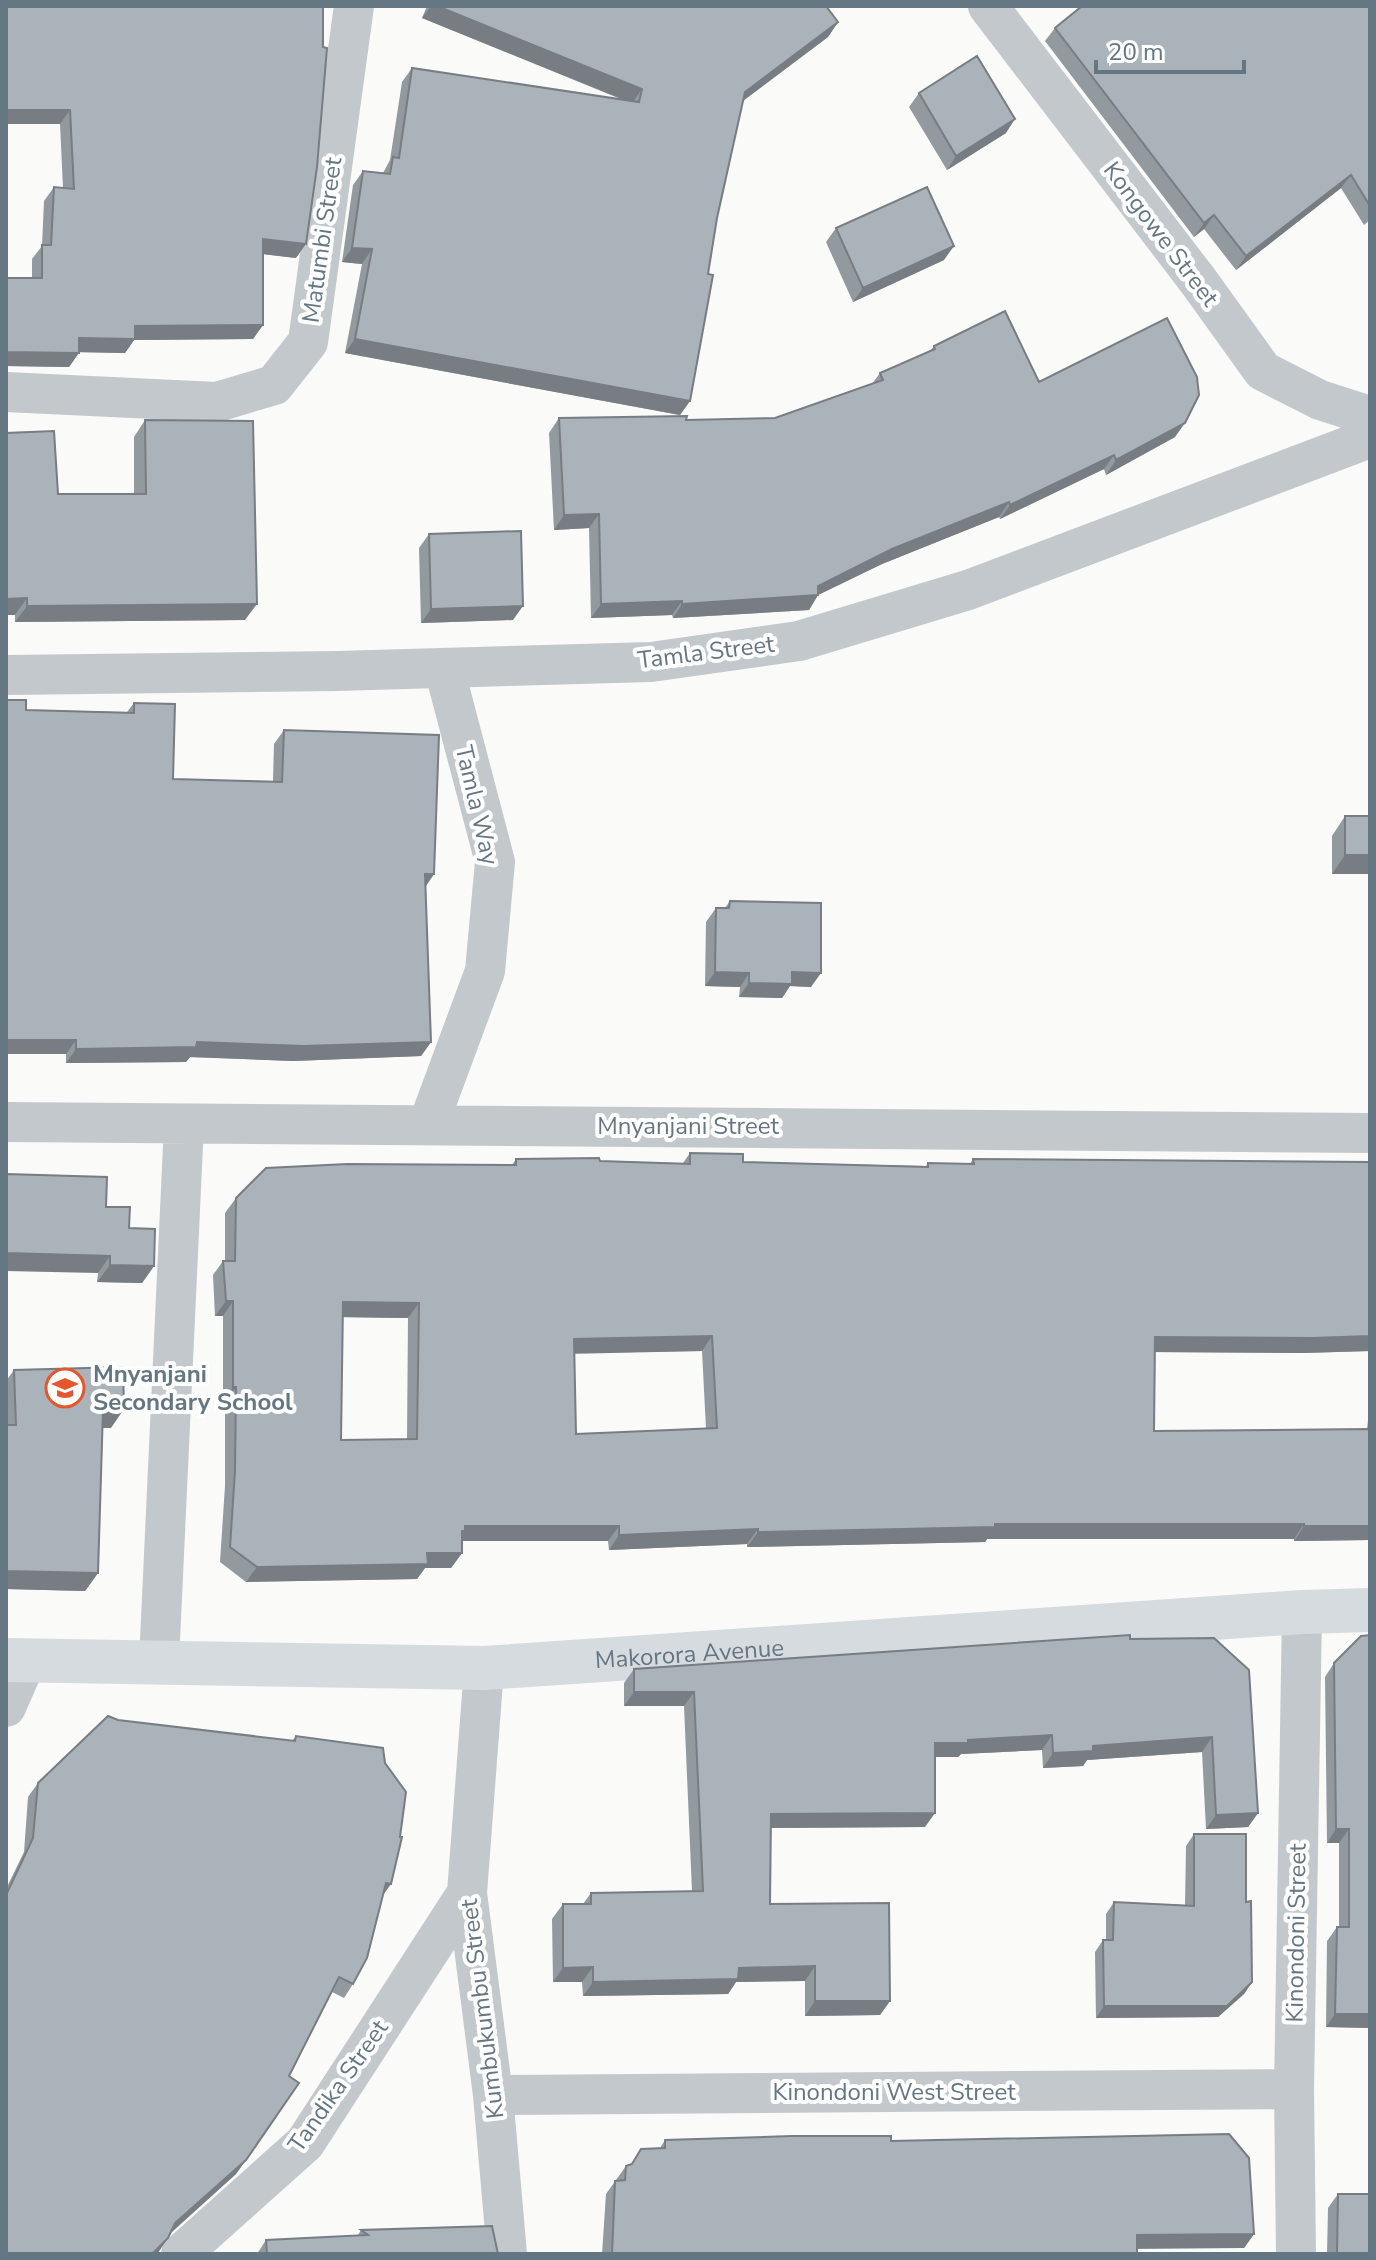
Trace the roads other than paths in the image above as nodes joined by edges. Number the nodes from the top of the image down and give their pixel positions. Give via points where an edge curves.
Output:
1 (354, 6) edge
2 (988, 6) edge
3 (6, 392) edge
4 (1370, 416) edge
5 (1370, 438) edge
6 (444, 668) junction
7 (6, 675) edge
8 (6, 1122) edge
9 (184, 1124) junction
10 (428, 1125) junction
11 (1370, 1133) edge
12 (1370, 1610) edge
13 (1302, 1612) junction
14 (16, 1660) edge
15 (159, 1662) junction
16 (484, 1668) junction
17 (6, 1707) edge
18 (467, 1893) junction
19 (1294, 2089) junction
20 (493, 2095) junction
21 (181, 2254) edge
22 (507, 2254) edge
23 (1296, 2254) edge

1 - 3 street, Matumbi Street via 308,342 274,385 217,402
2 - 4 street, Kongowe Street via 1263,371 1320,400
5 - 6 street, Tamla Street via 968,590 799,641 651,662
6 - 7 street, Tamla Street
6 - 10 street, Tamla Way via 495,862 485,971
8 - 9 street, Mnyanjani Street
9 - 10 street, Mnyanjani Street
9 - 15 street
10 - 11 street, Mnyanjani Street
12 - 13 street, Makorora Avenue
13 - 16 street, Makorora Avenue
13 - 19 street, Kinondoni Street
14 - 15 street, Makorora Avenue
14 - 17 street
15 - 16 street, Makorora Avenue
16 - 18 street, Kumbukumbu Street
18 - 20 street, Kumbukumbu Street
18 - 21 street, Tandika Street via 305,2143
19 - 20 street, Kinondoni West Street
19 - 23 street, Kinondoni Street
20 - 22 street, Kumbukumbu Street

